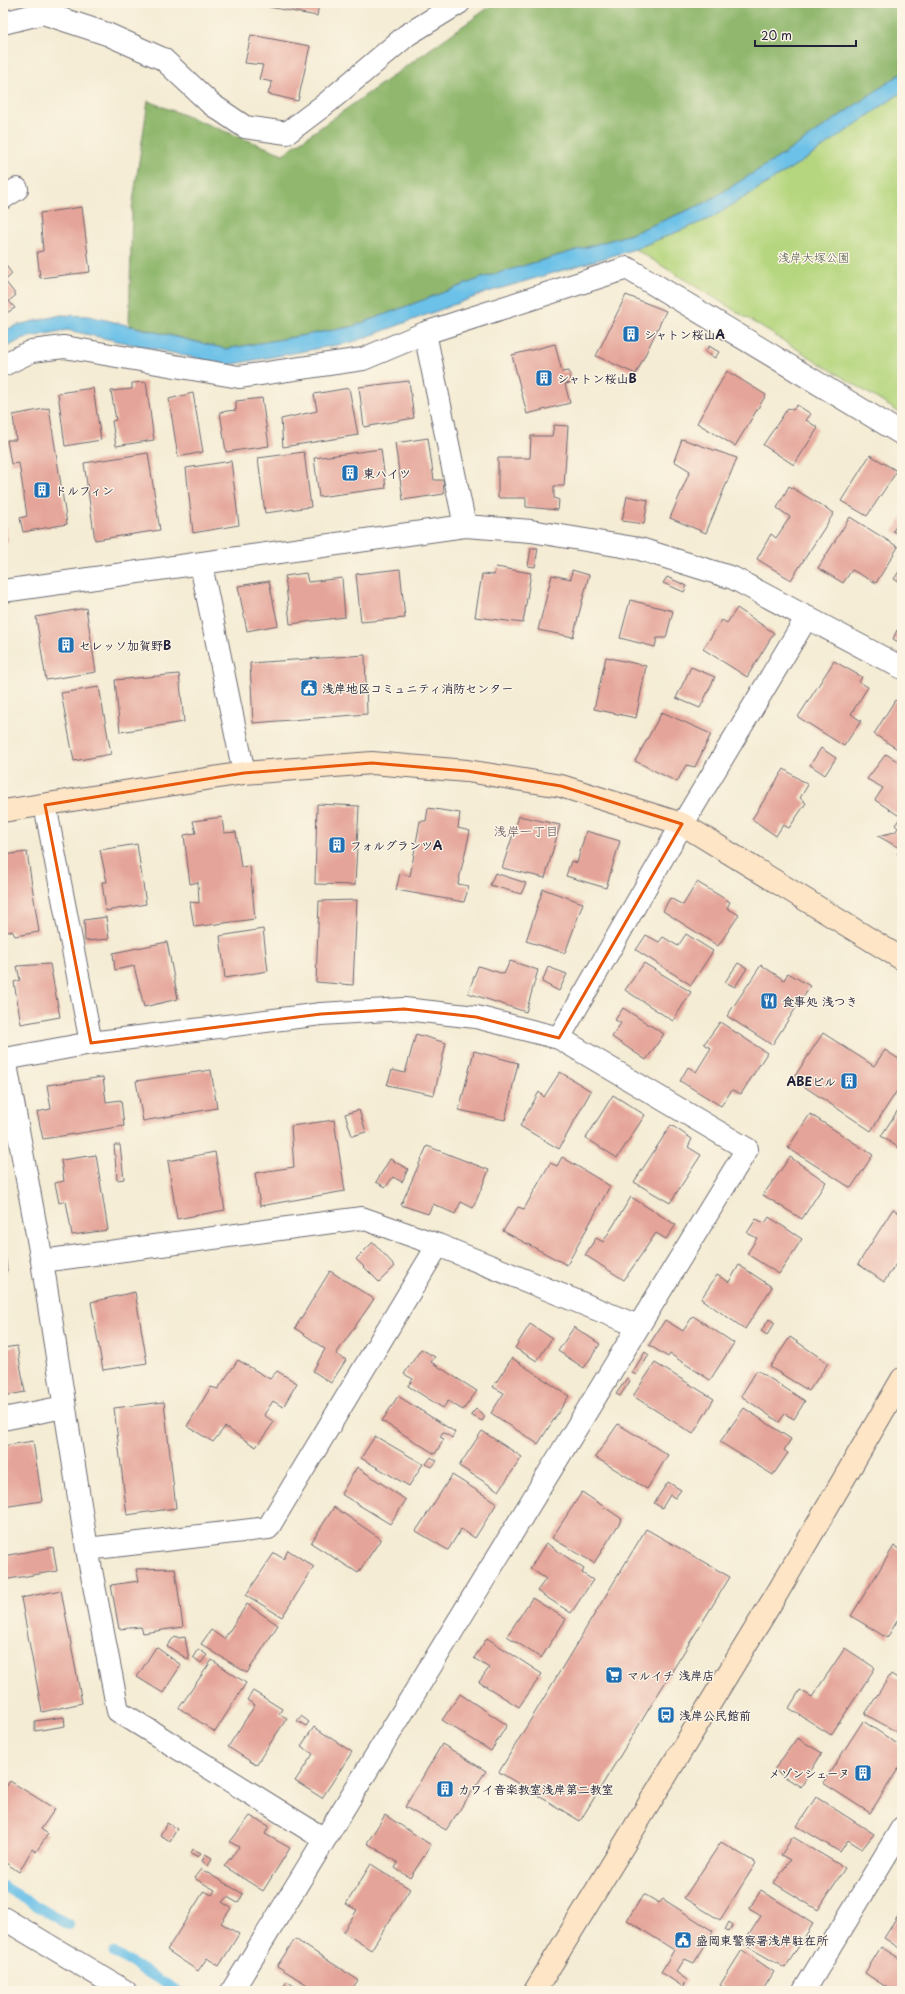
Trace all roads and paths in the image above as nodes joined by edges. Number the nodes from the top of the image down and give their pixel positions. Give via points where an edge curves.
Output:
1 (459, 3) edge
2 (48, 8) edge
3 (3, 23) edge
4 (425, 333) junction
5 (3, 365) edge
6 (902, 434) edge
7 (465, 526) junction
8 (200, 565) junction
9 (3, 591) edge
10 (807, 617) junction
11 (902, 668) edge
12 (244, 773) junction
13 (45, 804) junction
14 (3, 810) edge
15 (682, 824) junction
16 (902, 959) edge
17 (559, 1038) junction
18 (91, 1043) junction
19 (438, 1245) junction
20 (42, 1261) junction
21 (638, 1326) junction
22 (902, 1380) edge
23 (64, 1407) junction
24 (3, 1420) edge
25 (87, 1549) junction
26 (902, 1828) edge
27 (324, 1839) junction
28 (3, 1918) edge
29 (125, 1991) edge
30 (232, 1991) edge
31 (535, 1991) edge
32 (804, 1991) edge

1 - 2 street via 407,35 287,133 245,128 211,104 163,59
2 - 3 street
4 - 5 street via 363,359 239,377 64,347 32,351
4 - 6 street via 627,268
4 - 7 street
7 - 8 street
7 - 10 street via 531,532 640,549 733,578
8 - 9 street
8 - 12 street
10 - 11 street
10 - 15 street
12 - 13 street
12 - 15 street via 372,763 467,771 561,786
13 - 14 street
13 - 18 street
15 - 16 street
15 - 17 street
17 - 18 street via 476,1017 404,1009 321,1014
17 - 21 street via 747,1149
18 - 20 street via 5,1059
19 - 20 street via 362,1218
19 - 21 street
19 - 25 street via 268,1528
20 - 23 street
21 - 27 street
22 - 31 street via 779,1590
23 - 24 street
23 - 25 street
25 - 27 street via 118,1711
26 - 32 street
27 - 30 street
28 - 29 street

